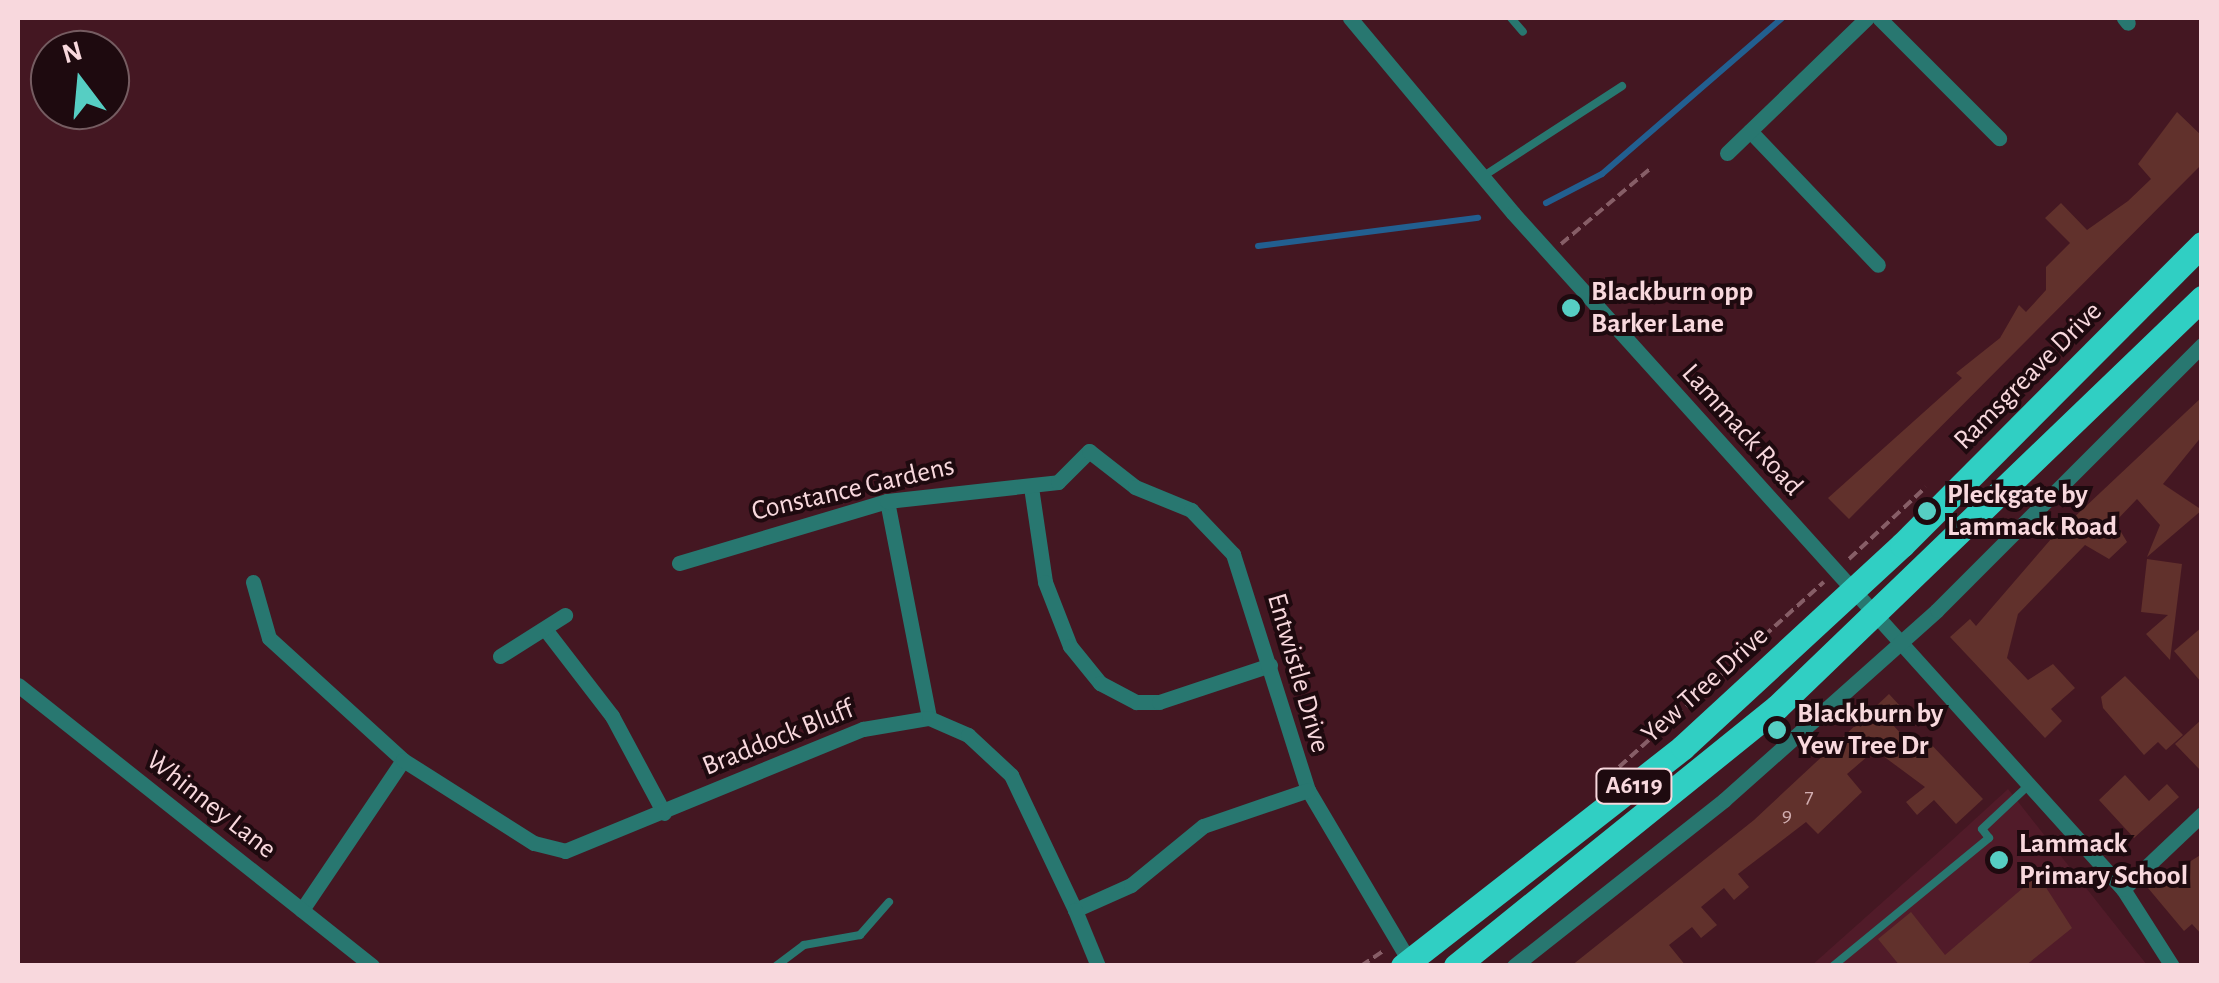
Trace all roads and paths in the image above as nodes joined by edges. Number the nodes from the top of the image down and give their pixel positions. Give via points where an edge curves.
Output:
1 (1350, 18) edge
2 (1510, 18) edge
3 (1866, 18) edge
4 (1879, 18) edge
5 (1523, 32) dead end
6 (1622, 86) dead end
7 (1750, 130) junction
8 (1999, 138) dead end
9 (1728, 153) dead end
10 (1652, 167) dead end
11 (1482, 176) junction
12 (2202, 244) edge
13 (1550, 254) junction
14 (1878, 265) dead end
15 (2202, 298) edge
16 (2202, 345) edge
17 (1090, 451) joint
18 (1935, 478) dead end
19 (1031, 487) junction
20 (887, 501) junction
21 (678, 563) dead end
22 (1835, 572) junction
23 (253, 582) dead end
24 (1853, 592) junction
25 (1873, 614) junction
26 (565, 616) dead end
27 (545, 629) junction
28 (1901, 643) junction
29 (500, 656) dead end
30 (1270, 665) junction
31 (18, 685) edge
32 (929, 718) junction
33 (403, 760) junction
34 (1606, 778) dead end
35 (2031, 783) junction
36 (1308, 790) junction
37 (664, 813) junction
38 (2202, 814) edge
39 (2123, 889) junction
40 (889, 902) dead end
41 (302, 910) junction
42 (1075, 910) junction
43 (1405, 958) edge
44 (372, 966) edge
45 (776, 966) edge
46 (1098, 966) edge
47 (1361, 966) edge
48 (1456, 966) edge
49 (1514, 966) edge
50 (1833, 966) edge
51 (2172, 966) edge

1 - 11 street, Lammack Road
2 - 5 lane
3 - 7 street
4 - 8 street
6 - 11 lane
7 - 9 street
7 - 14 street
10 - 13 path
11 - 13 street, Lammack Road
12 - 24 highway, Ramsgreave Drive / A6119
13 - 22 street, Lammack Road
15 - 25 highway, A6119
16 - 28 street
17 - 19 street, Constance Gardens via 1058,482
17 - 30 street, Entwistle Drive via 1220,536 1242,572
18 - 22 path
19 - 20 street, Constance Gardens
19 - 30 street via 1045,582 1070,646 1100,682 1136,702 1159,702
20 - 21 street, Constance Gardens
20 - 32 street
22 - 24 street, Lammack Road
22 - 34 path
23 - 33 street via 270,638
24 - 25 street, Lammack Road
24 - 43 highway, Yew Tree Drive / A6119 via 1684,746
25 - 28 street
25 - 48 highway, A6119 via 1698,776
26 - 27 street
27 - 29 street
27 - 37 street via 612,716
28 - 35 street
28 - 49 street via 1724,800
30 - 36 street, Entwistle Drive
31 - 41 street, Whinney Lane
32 - 37 street, Braddock Bluff via 863,729
32 - 42 street via 968,734 1017,784
33 - 37 street, Braddock Bluff via 534,843 565,850
33 - 41 street
35 - 39 street
35 - 50 lane via 1982,830 1989,838
36 - 42 street via 1204,826 1131,885
36 - 43 street, Entwistle Drive
38 - 39 street
39 - 51 street
40 - 45 lane via 860,934 804,945
41 - 44 street, Whinney Lane
42 - 46 street
43 - 47 path

